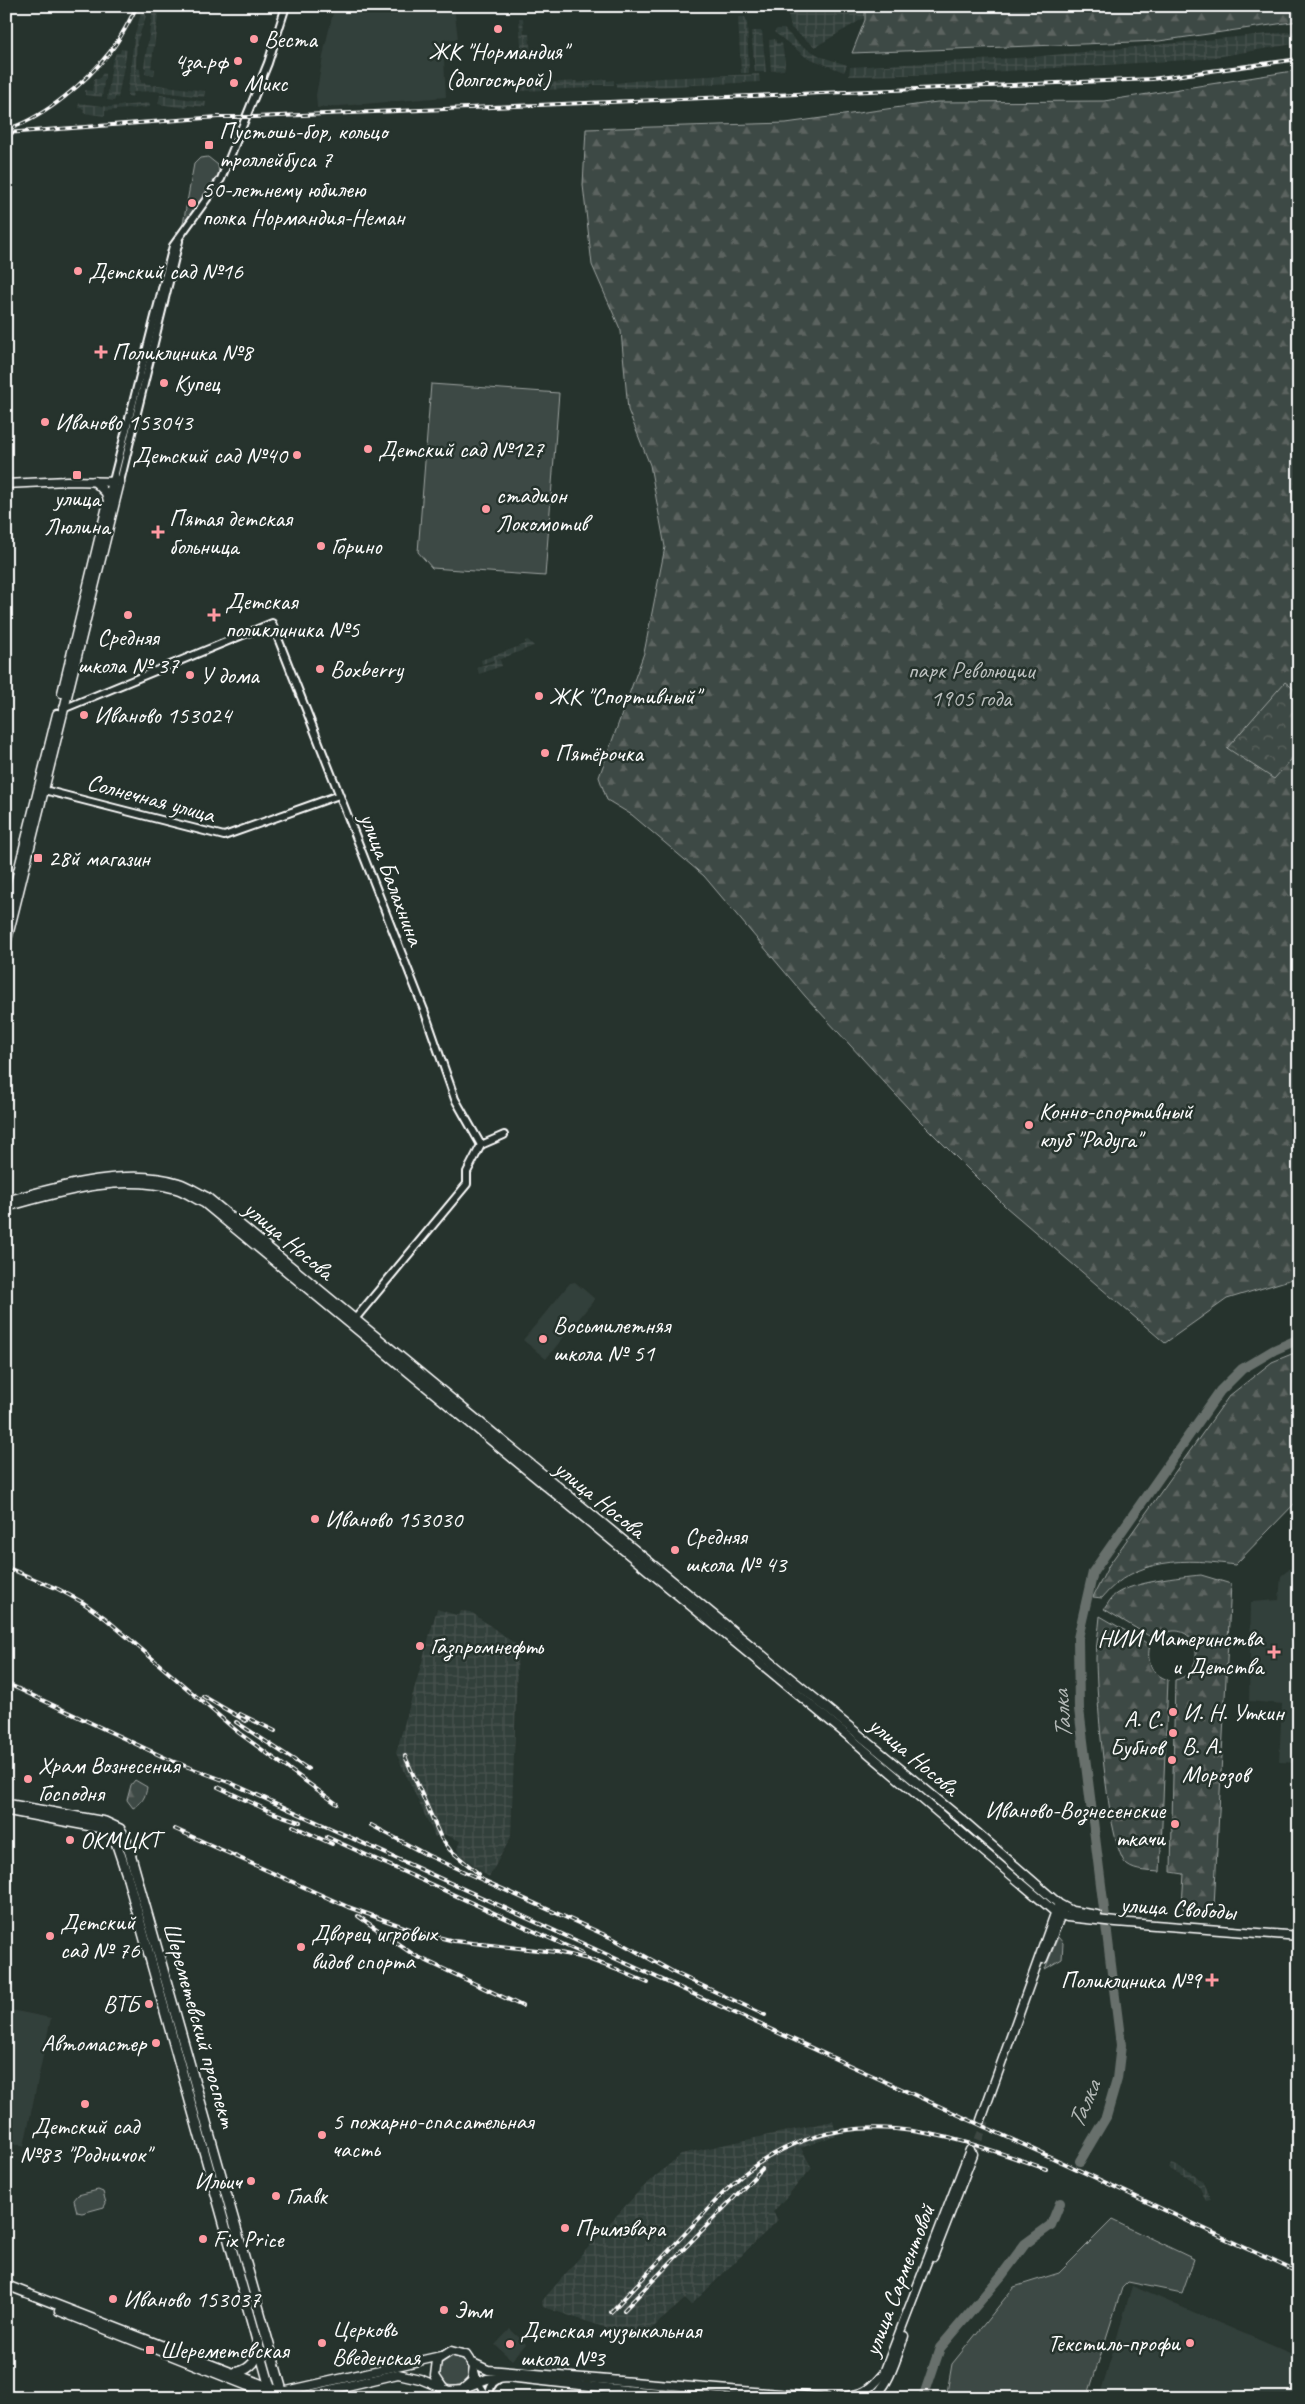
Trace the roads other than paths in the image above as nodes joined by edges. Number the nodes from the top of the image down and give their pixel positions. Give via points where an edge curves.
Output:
1 (286, 6) edge
2 (117, 480) junction
3 (67, 481) junction
4 (94, 481) junction
5 (6, 484) edge
6 (108, 504) junction
7 (61, 709) junction
8 (41, 789) junction
9 (339, 794) junction
10 (6, 920) edge
11 (6, 944) edge
12 (504, 1135) dead end
13 (481, 1146) junction
14 (10, 1203) edge
15 (353, 1321) junction
16 (6, 1804) edge
17 (6, 1810) edge
18 (117, 1833) junction
19 (1060, 1910) junction
20 (1116, 1920) junction
21 (1299, 1931) edge
22 (1299, 1936) edge
23 (162, 1962) junction
24 (151, 1964) junction
25 (189, 2059) junction
26 (179, 2062) junction
27 (984, 2121) tunnel mouth
28 (972, 2150) tunnel mouth
29 (957, 2189) junction
30 (238, 2233) junction
31 (227, 2236) junction
32 (6, 2285) edge
33 (6, 2290) edge
34 (260, 2351) junction
35 (441, 2356) junction
36 (474, 2367) junction
37 (234, 2373) junction
38 (507, 2377) junction
39 (478, 2382) junction
40 (627, 2387) junction
41 (466, 2388) junction
42 (446, 2390) junction
43 (276, 2395) edge
44 (874, 2397) edge
45 (296, 2398) edge
46 (469, 2398) edge
47 (489, 2398) edge
48 (722, 2398) edge
49 (827, 2398) edge
50 (839, 2398) edge

1 - 2 street via 268,63 224,173 173,246
2 - 3 main road
2 - 4 main road
2 - 6 main road
2 - 7 main road
3 - 4 main road
3 - 5 main road
4 - 6 main road via 106,493
6 - 7 main road
7 - 8 main road
7 - 9 street, улица Балахнина via 272,623
8 - 9 street, Солнечная улица via 224,836
8 - 10 main road
8 - 11 main road
9 - 13 street, улица Балахнина via 424,1010 455,1099
12 - 13 street
13 - 15 street via 467,1172 467,1184
14 - 15 main road, улица Носова via 84,1185 141,1183 178,1189 230,1219
15 - 19 main road, улица Носова
16 - 18 main road via 91,1819
17 - 18 main road
18 - 23 main road, Шереметевский проспект via 131,1857
18 - 24 main road, Шереметевский проспект
19 - 20 main road, улица Свободы
19 - 27 main road
20 - 21 main road, улица Свободы
20 - 22 main road, улица Свободы
23 - 24 main road
23 - 25 main road, Шереметевский проспект
24 - 26 main road, Шереметевский проспект
25 - 26 main road
25 - 30 main road, Шереметевский проспект
26 - 31 main road, Шереметевский проспект
28 - 29 main road, улица Сарментовой
29 - 44 main road, улица Сарментовой via 889,2378
29 - 50 main road, улица Сарментовой via 884,2373 871,2389
30 - 31 main road
30 - 43 main road, Шереметевский проспект
31 - 34 main road, Шереметевский проспект
32 - 37 main road
33 - 43 main road
34 - 37 main road via 251,2366
34 - 43 main road, Шереметевский проспект
35 - 36 main road via 451,2351 459,2352 466,2355
35 - 42 main road via 435,2365 434,2376
35 - 43 main road
36 - 39 street
36 - 40 main road
36 - 41 main road via 472,2381
37 - 43 main road
38 - 39 main road
38 - 40 main road
38 - 47 street via 492,2383
39 - 41 main road
39 - 47 street
40 - 48 main road
40 - 49 main road
41 - 42 main road
42 - 45 main road via 398,2374
42 - 46 street

